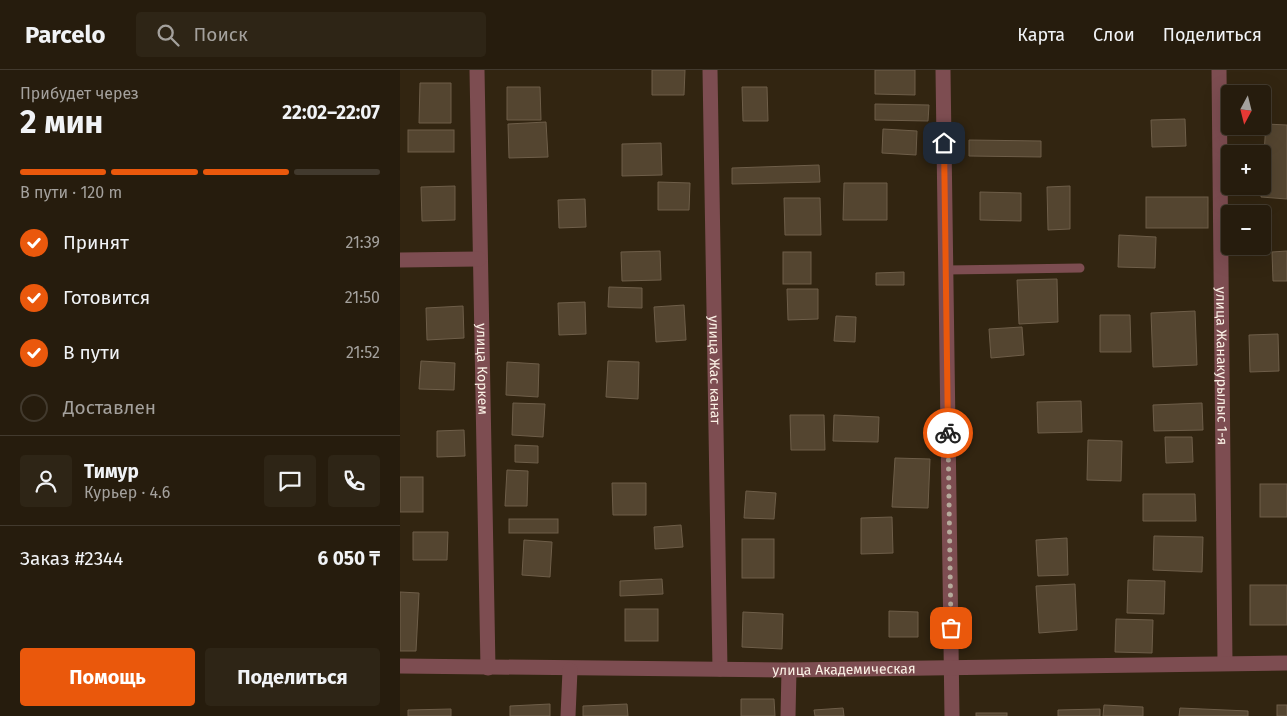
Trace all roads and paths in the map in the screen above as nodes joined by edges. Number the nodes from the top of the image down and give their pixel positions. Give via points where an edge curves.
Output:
1 (477, 70) edge
2 (710, 70) edge
3 (943, 70) edge
4 (1220, 70) edge
5 (400, 260) edge
6 (479, 260) junction
7 (1080, 268) dead end
8 (946, 270) junction
9 (1225, 663) junction
10 (1287, 663) edge
11 (400, 666) edge
12 (952, 667) junction
13 (488, 668) junction
14 (720, 669) junction
15 (570, 670) junction
16 (789, 670) junction
17 (568, 716) edge
18 (788, 716) edge
19 (952, 716) edge

1 - 6 street, улица Коркем
2 - 14 street, улица Жас канат
3 - 8 street
4 - 9 street, улица Жанакурылыс 1-я
5 - 6 street
6 - 13 street, улица Коркем
7 - 8 lane
8 - 12 street
9 - 10 street, улица Академическая
9 - 12 street, улица Академическая
11 - 13 street, улица Академическая
12 - 16 street, улица Академическая
12 - 19 street
13 - 15 street, улица Академическая
14 - 15 street, улица Академическая
14 - 16 street, улица Академическая
15 - 17 street
16 - 18 street

